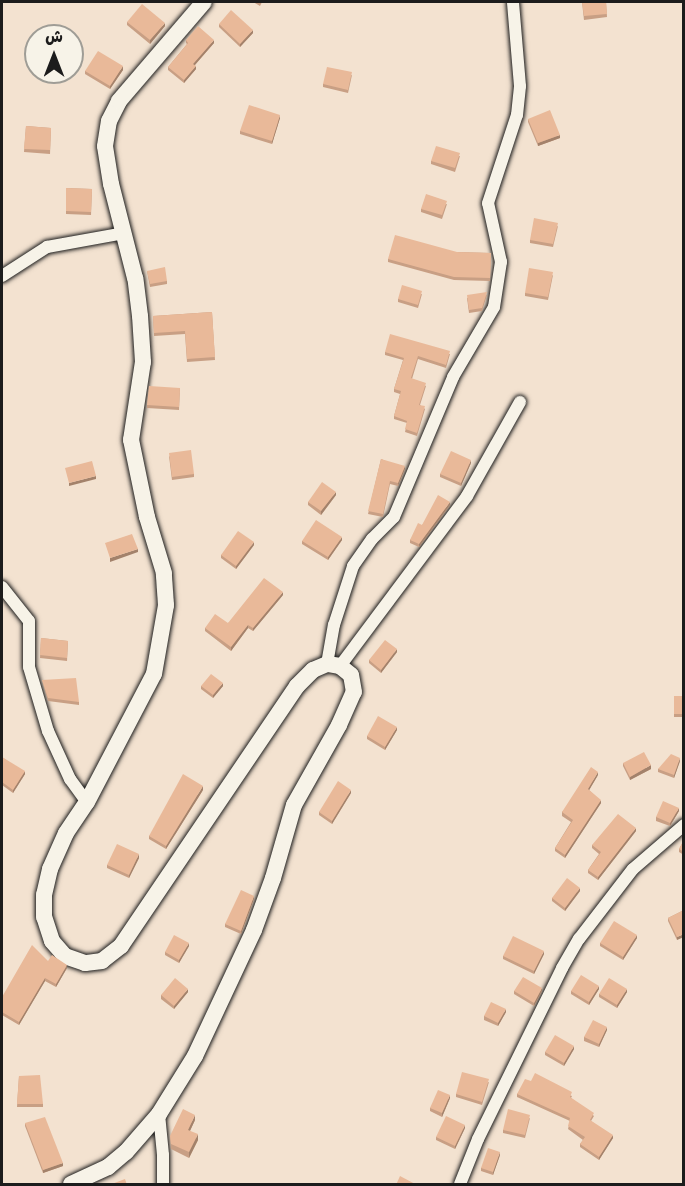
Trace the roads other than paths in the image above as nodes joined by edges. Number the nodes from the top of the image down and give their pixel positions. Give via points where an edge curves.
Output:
1 (204, 2) edge
2 (513, 2) edge
3 (124, 233) junction
4 (2, 276) edge
5 (519, 402) dead end
6 (2, 587) edge
7 (333, 665) junction
8 (87, 802) junction
9 (684, 825) edge
10 (159, 1114) junction
11 (71, 1185) edge
12 (163, 1185) edge
13 (460, 1185) edge

1 - 3 street via 144,68 109,121 105,146
2 - 7 street via 520,86 517,115 488,203 501,262 494,307 453,377 394,517 353,566 334,625
3 - 4 street via 47,247
3 - 8 street via 135,278 143,362 131,440 147,517 164,573 166,605 154,674
5 - 7 street via 467,496
6 - 8 street via 29,621 29,667 48,731 70,778
7 - 8 street via 313,670 297,687 121,946 102,961 85,963 65,956 51,941 44,917 44,896 50,869 66,833
7 - 10 street via 351,675 354,692 294,805 254,930 195,1056
9 - 13 street via 633,869 579,939 478,1139
10 - 11 street via 117,1160
10 - 12 street

